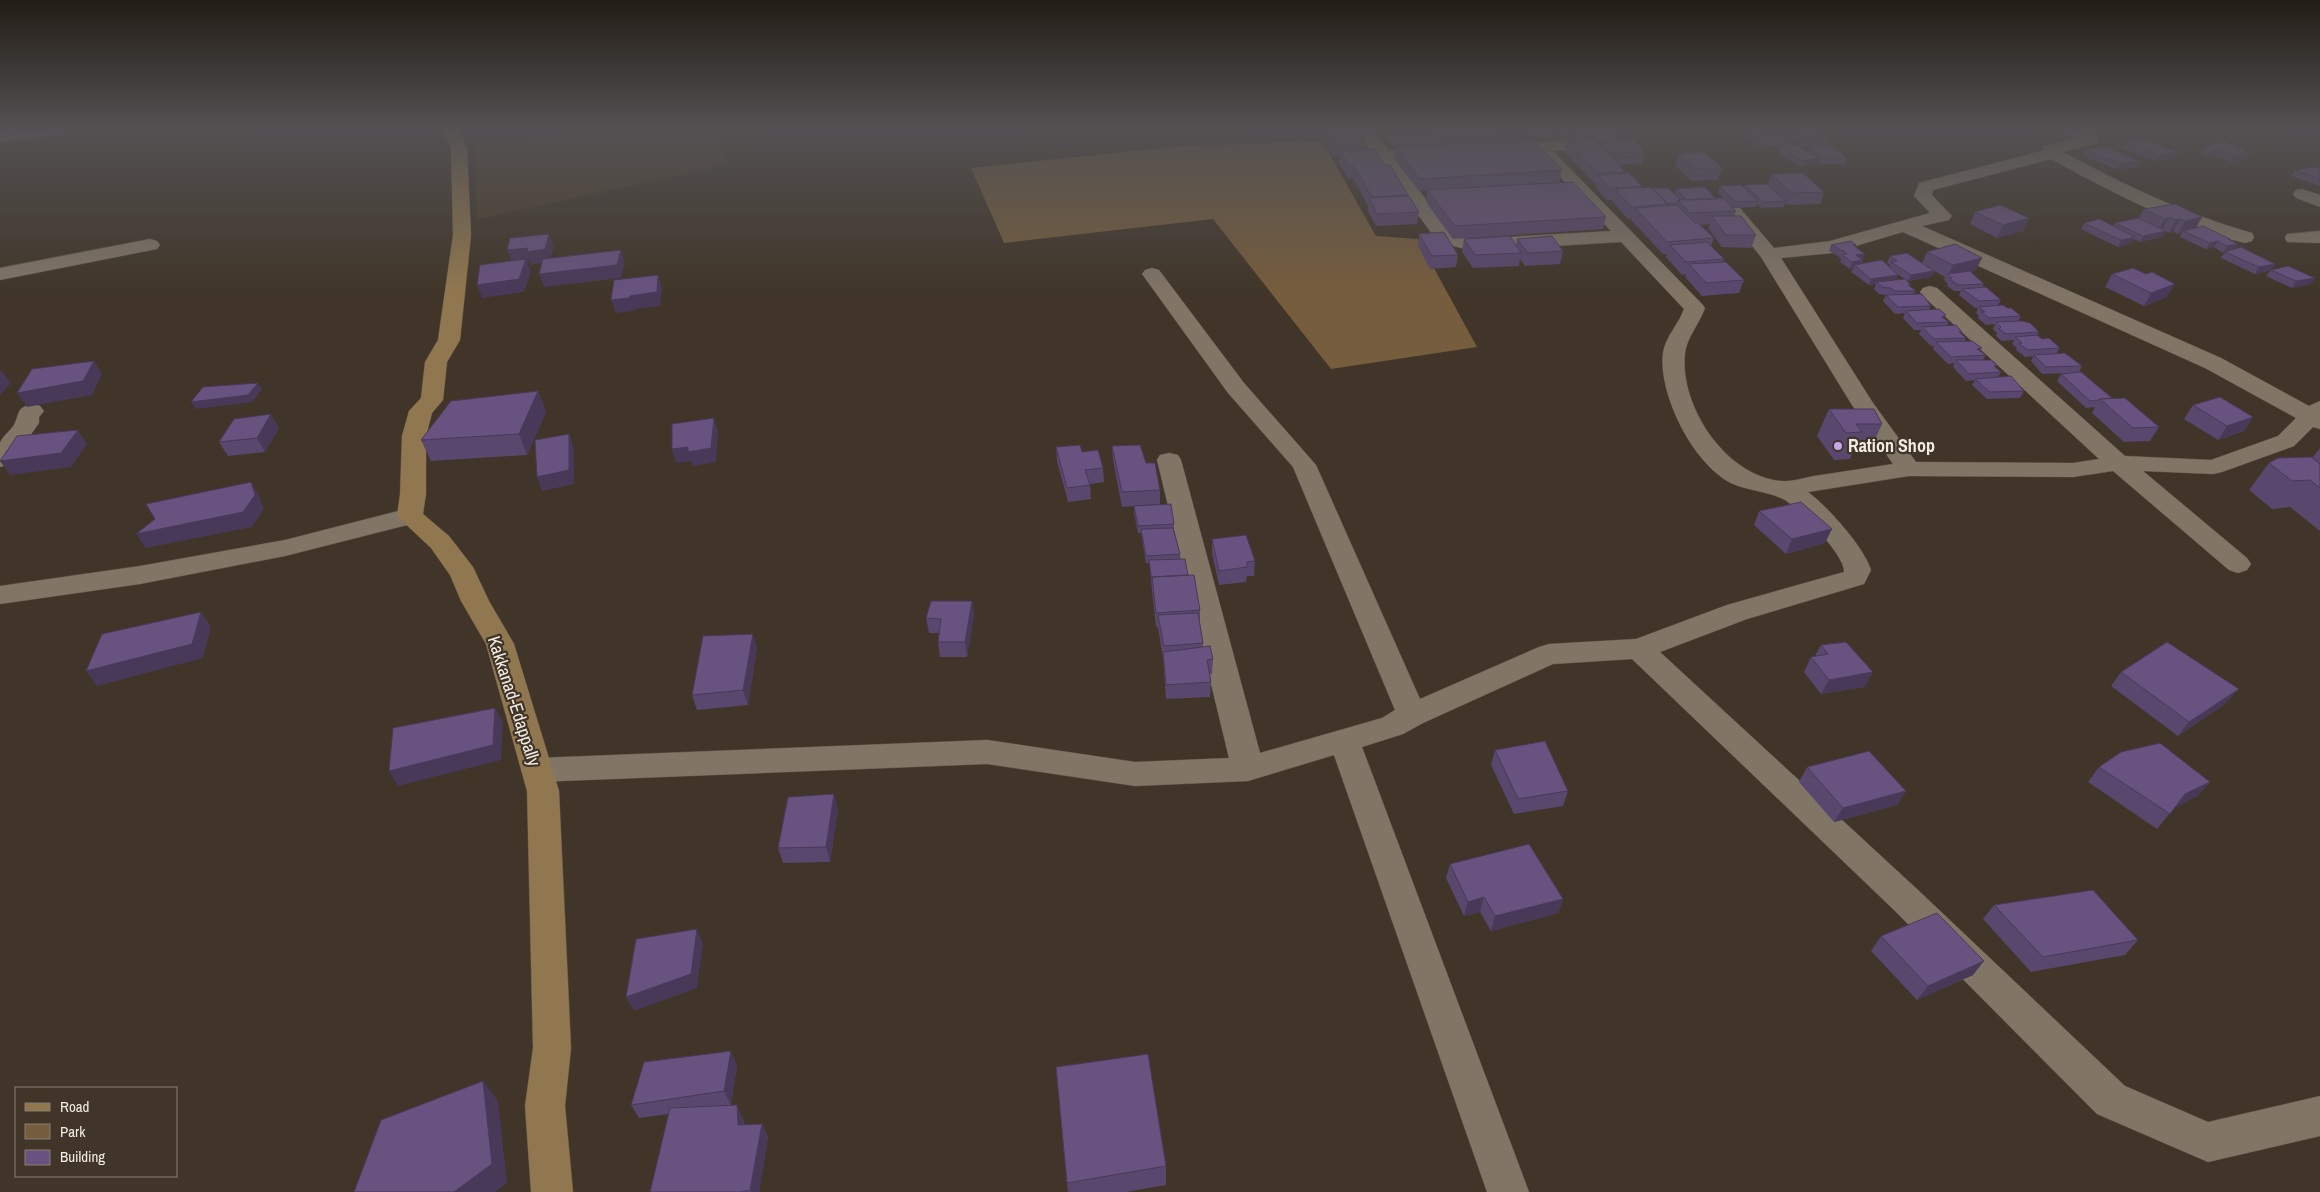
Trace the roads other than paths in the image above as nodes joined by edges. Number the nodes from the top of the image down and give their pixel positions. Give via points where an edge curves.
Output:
1 (460, 184) edge
2 (1405, 184) edge
3 (1565, 184) edge
4 (1938, 184) edge
5 (2108, 184) edge
6 (2302, 194) dead end
7 (1437, 200) edge
8 (1418, 201) junction
9 (2320, 202) edge
10 (1734, 212) edge
11 (1904, 225) junction
12 (1626, 236) junction
13 (2245, 237) dead end
14 (2320, 237) edge
15 (2294, 238) dead end
16 (150, 245) dead end
17 (1769, 254) junction
18 (0, 274) edge
19 (1152, 274) dead end
20 (1930, 292) dead end
21 (32, 411) dead end
22 (2317, 415) edge
23 (0, 460) edge
24 (1169, 460) dead end
25 (2118, 463) junction
26 (1909, 469) junction
27 (1782, 489) junction
28 (410, 516) junction
29 (2238, 564) dead end
30 (0, 595) edge
31 (1639, 649) junction
32 (1412, 715) junction
33 (1344, 740) junction
34 (1248, 769) junction
35 (537, 770) junction
36 (2320, 1116) edge
37 (552, 1192) edge
38 (1508, 1192) edge

1 - 28 street via 462,235 449,340 436,362 432,400 421,410 414,436
2 - 8 street
3 - 12 street
4 - 11 street via 1925,187 1923,196 1943,216
5 - 13 street via 2210,228
6 - 9 street
7 - 8 street
8 - 12 street via 1443,235 1472,245
10 - 17 street
11 - 17 street via 1832,247
11 - 22 street via 2213,363
12 - 27 street via 1695,308 1674,350 1673,365 1682,404 1701,438 1720,463 1735,474 1757,484
14 - 15 street
16 - 18 street
17 - 26 street via 1863,405
19 - 32 street via 1236,388 1304,465
20 - 25 street
21 - 23 street
22 - 25 street via 2286,441 2213,467
24 - 34 street
25 - 26 street via 2073,470
25 - 29 street
26 - 27 street
27 - 31 street via 1810,507 1855,560 1858,570 1854,578 1737,612
28 - 30 street via 285,548 140,575
28 - 35 street, Kakkanad-Edappally via 440,542 463,574 500,644
31 - 32 street via 1549,654
31 - 36 street via 1906,900 2111,1100 2208,1142
32 - 33 street via 1392,726
33 - 34 street
33 - 38 street
34 - 35 street via 1136,774 987,752
35 - 37 street, Kakkanad-Edappally via 543,791 552,1048 545,1106

